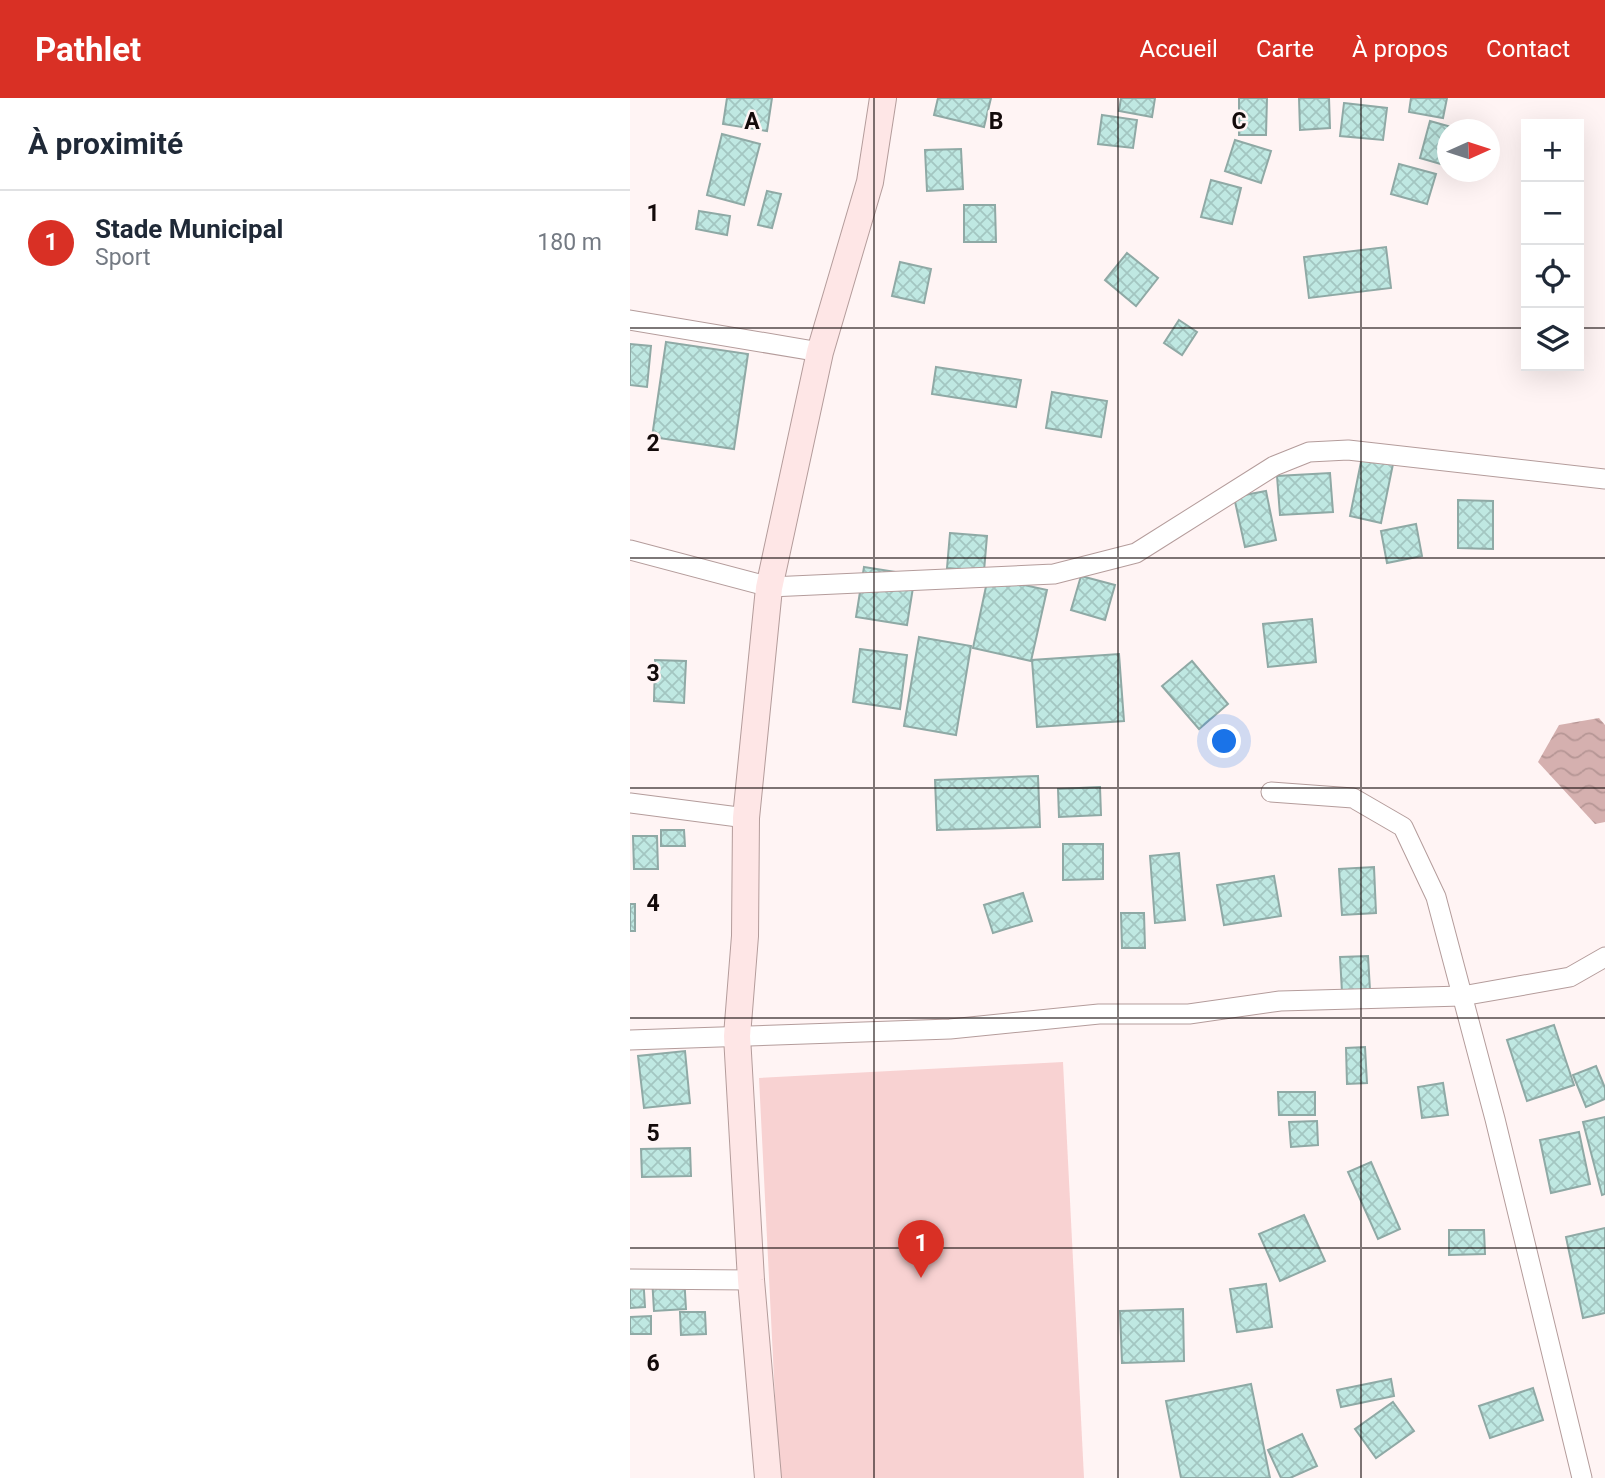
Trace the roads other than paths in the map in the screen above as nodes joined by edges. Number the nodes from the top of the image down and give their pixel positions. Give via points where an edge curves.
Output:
1 (883, 98) edge
2 (630, 320) edge
3 (820, 352) junction
4 (1605, 479) edge
5 (630, 550) edge
6 (770, 587) junction
7 (1271, 792) dead end
8 (630, 803) edge
9 (746, 818) junction
10 (1605, 957) edge
11 (1462, 996) junction
12 (737, 1036) junction
13 (630, 1040) edge
14 (630, 1279) edge
15 (751, 1280) junction
16 (768, 1478) edge
17 (1582, 1478) edge

1 - 3 street via 870,182
2 - 3 street
3 - 6 street
4 - 6 street via 1348,450 1309,452 1274,466 1136,553 1054,574
5 - 6 street
6 - 9 street
7 - 11 street via 1353,798 1404,827 1436,897
8 - 9 street
9 - 12 street via 745,936
10 - 11 street via 1570,977
11 - 12 street via 1280,1001 1189,1014 1099,1014 950,1029
11 - 17 street
12 - 13 street
12 - 15 street
14 - 15 street
15 - 16 street

